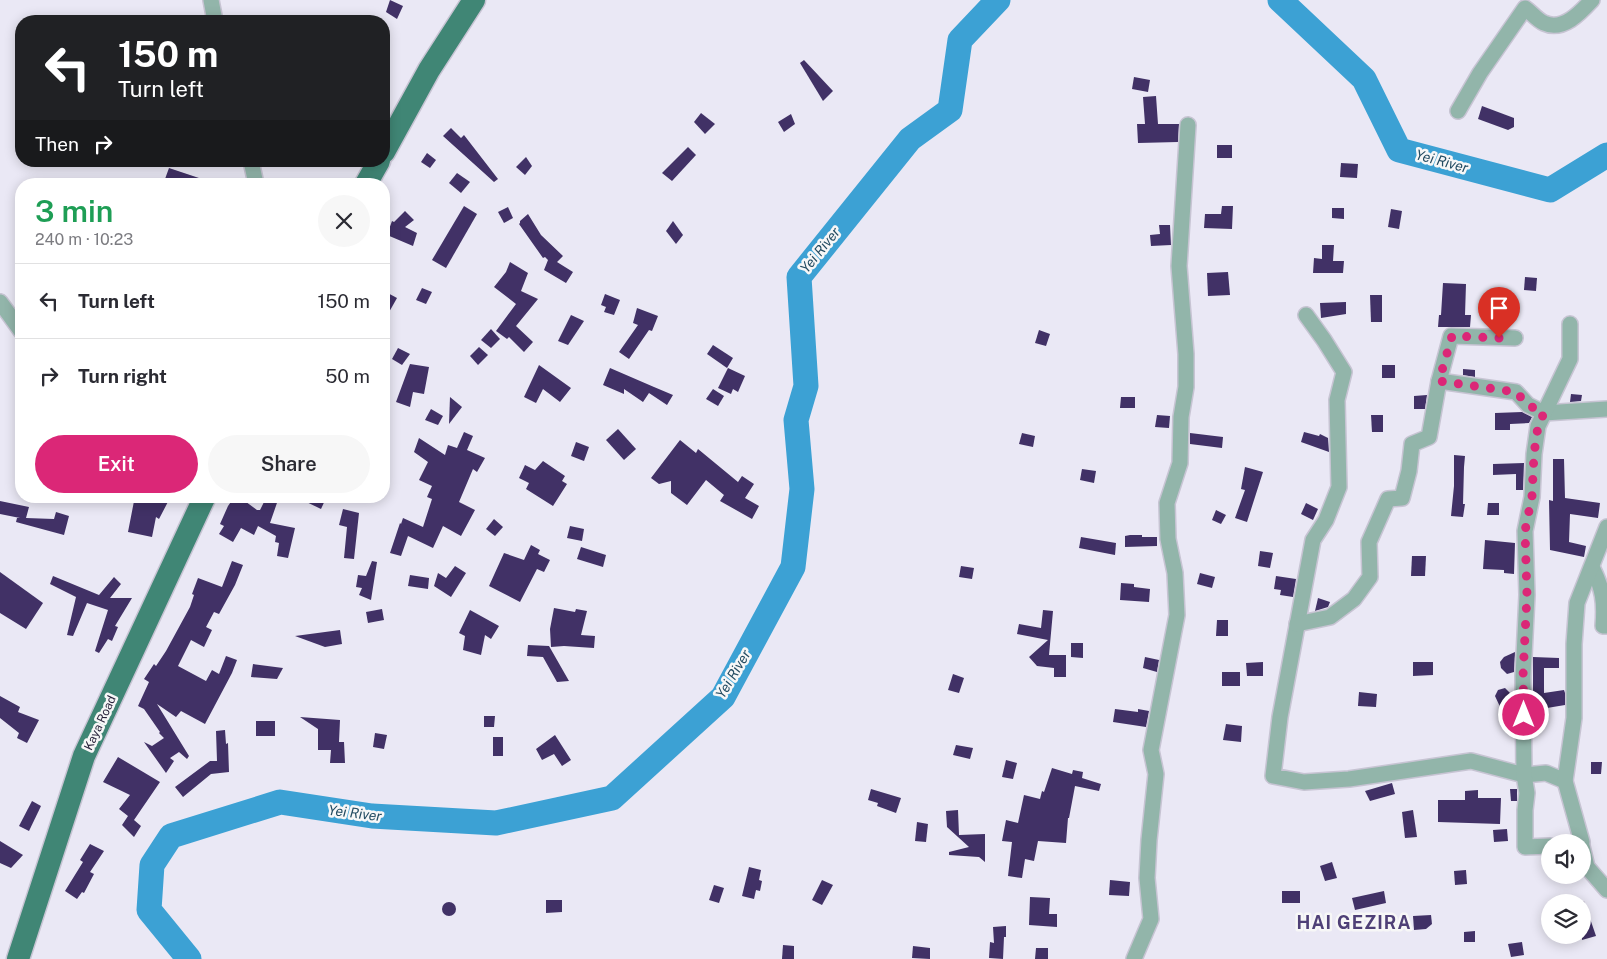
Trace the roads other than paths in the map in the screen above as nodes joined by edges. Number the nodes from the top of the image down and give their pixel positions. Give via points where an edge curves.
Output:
1 (211, 0) edge
2 (474, 0) edge
3 (1592, 0) edge
4 (214, 15) edge
5 (1458, 111) dead end
6 (1188, 125) dead end
7 (390, 141) edge
8 (376, 167) edge
9 (369, 178) edge
10 (0, 302) edge
11 (1306, 315) dead end
12 (15, 323) edge
13 (1570, 324) dead end
14 (1515, 338) dead end
15 (1439, 381) junction
16 (1607, 409) edge
17 (1544, 413) junction
18 (202, 503) edge
19 (1607, 527) edge
20 (1592, 567) junction
21 (1297, 624) junction
22 (1607, 626) edge
23 (1569, 752) junction
24 (1546, 773) junction
25 (1524, 775) junction
26 (1565, 781) junction
27 (1579, 834) edge
28 (1541, 846) edge
29 (1591, 872) edge
30 (1607, 890) edge
31 (18, 959) edge
32 (1134, 959) edge

1 - 4 street
2 - 7 main road via 429,70
3 - 5 street via 1568,22 1553,25 1544,23 1525,8
6 - 32 street via 1179,266 1186,386 1181,417 1180,462 1167,502 1177,615 1151,750 1156,774 1147,878 1151,919
8 - 9 main road
10 - 12 street
11 - 21 street via 1344,372 1337,400 1339,487 1326,520 1313,540
13 - 17 street via 1570,360
14 - 15 street via 1452,336
15 - 17 street via 1516,392 1528,405
15 - 21 street via 1429,437 1412,444 1402,498 1388,499 1369,542 1370,577 1354,599 1330,618
16 - 17 street
17 - 25 street via 1538,426 1532,496 1525,531
18 - 31 main road, Kaya Road via 84,756
19 - 20 street
20 - 22 street via 1601,584 1605,606 1603,626
20 - 23 street via 1578,602 1574,644 1574,718
21 - 25 street via 1273,776 1304,782 1349,779 1471,761
23 - 24 street
23 - 26 street
24 - 25 street
24 - 26 street
25 - 28 street via 1526,847
26 - 27 street
29 - 30 street

